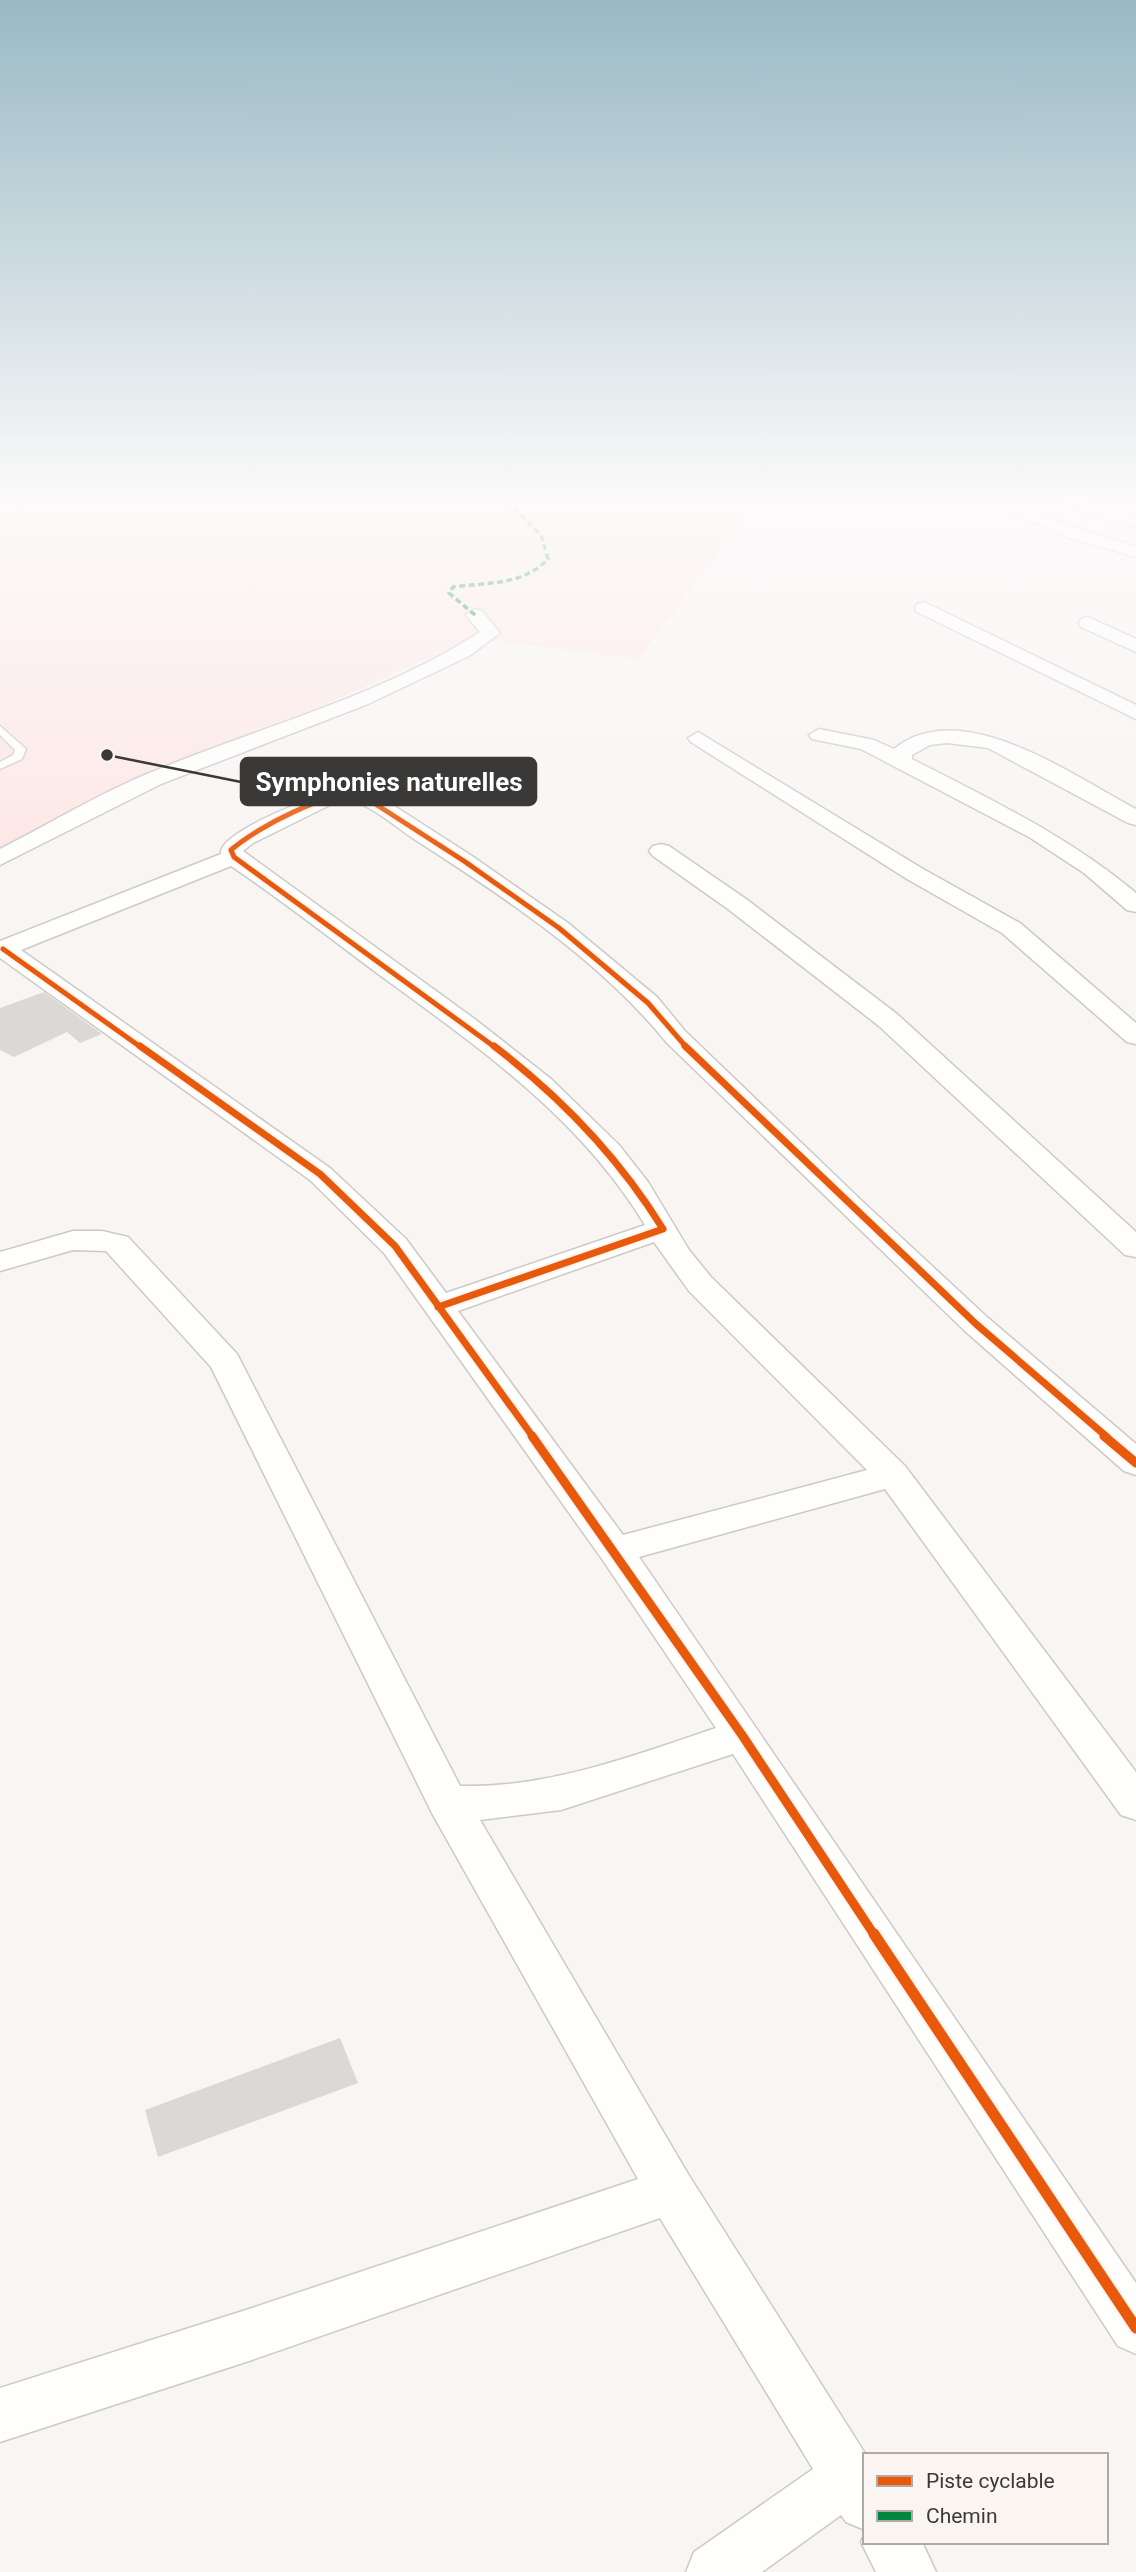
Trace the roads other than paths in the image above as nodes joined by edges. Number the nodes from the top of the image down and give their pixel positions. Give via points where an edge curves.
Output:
1 (483, 624) edge
2 (956, 624) edge
3 (1090, 624) edge
4 (1136, 646) edge
5 (1136, 713) edge
6 (0, 729) edge
7 (818, 735) dead end
8 (698, 738) dead end
9 (901, 761) junction
10 (0, 766) edge
11 (1136, 818) edge
12 (661, 851) dead end
13 (234, 857) junction
14 (0, 858) edge
15 (1136, 905) edge
16 (2, 950) edge
17 (1136, 1036) edge
18 (663, 1229) junction
19 (1136, 1248) edge
20 (0, 1262) edge
21 (438, 1307) junction
22 (1136, 1463) edge
23 (893, 1475) junction
24 (615, 1550) junction
25 (742, 1735) junction
26 (448, 1803) junction
27 (1136, 1804) edge
28 (671, 2191) junction
29 (1136, 2328) edge
30 (0, 2414) edge
31 (857, 2490) edge
32 (890, 2544) edge
33 (714, 2572) edge
34 (908, 2572) edge

1 - 14 street via 491,634 461,652 361,700 153,779
2 - 5 street
3 - 4 street
6 - 10 lane via 21,749 18,757
7 - 9 street via 867,744
8 - 17 street via 915,874 1011,928
9 - 11 street via 902,753 923,740 977,738 995,743
9 - 15 street via 1064,848
12 - 19 street via 888,1020
13 - 16 street
13 - 18 street via 497,1048 556,1098 601,1140
13 - 22 street via 231,850 245,838 330,797 351,793 363,796 464,861 559,928 648,1003 676,1037 852,1208
16 - 21 street via 320,1174 396,1246
18 - 21 street
18 - 23 street via 700,1284
20 - 26 street via 82,1237 117,1244 225,1362
21 - 24 street
23 - 24 street
23 - 27 street
24 - 25 street
25 - 26 street via 567,1793 501,1804
25 - 29 street
26 - 28 street
28 - 30 street via 249,2335
28 - 31 street
31 - 33 street
32 - 34 street

